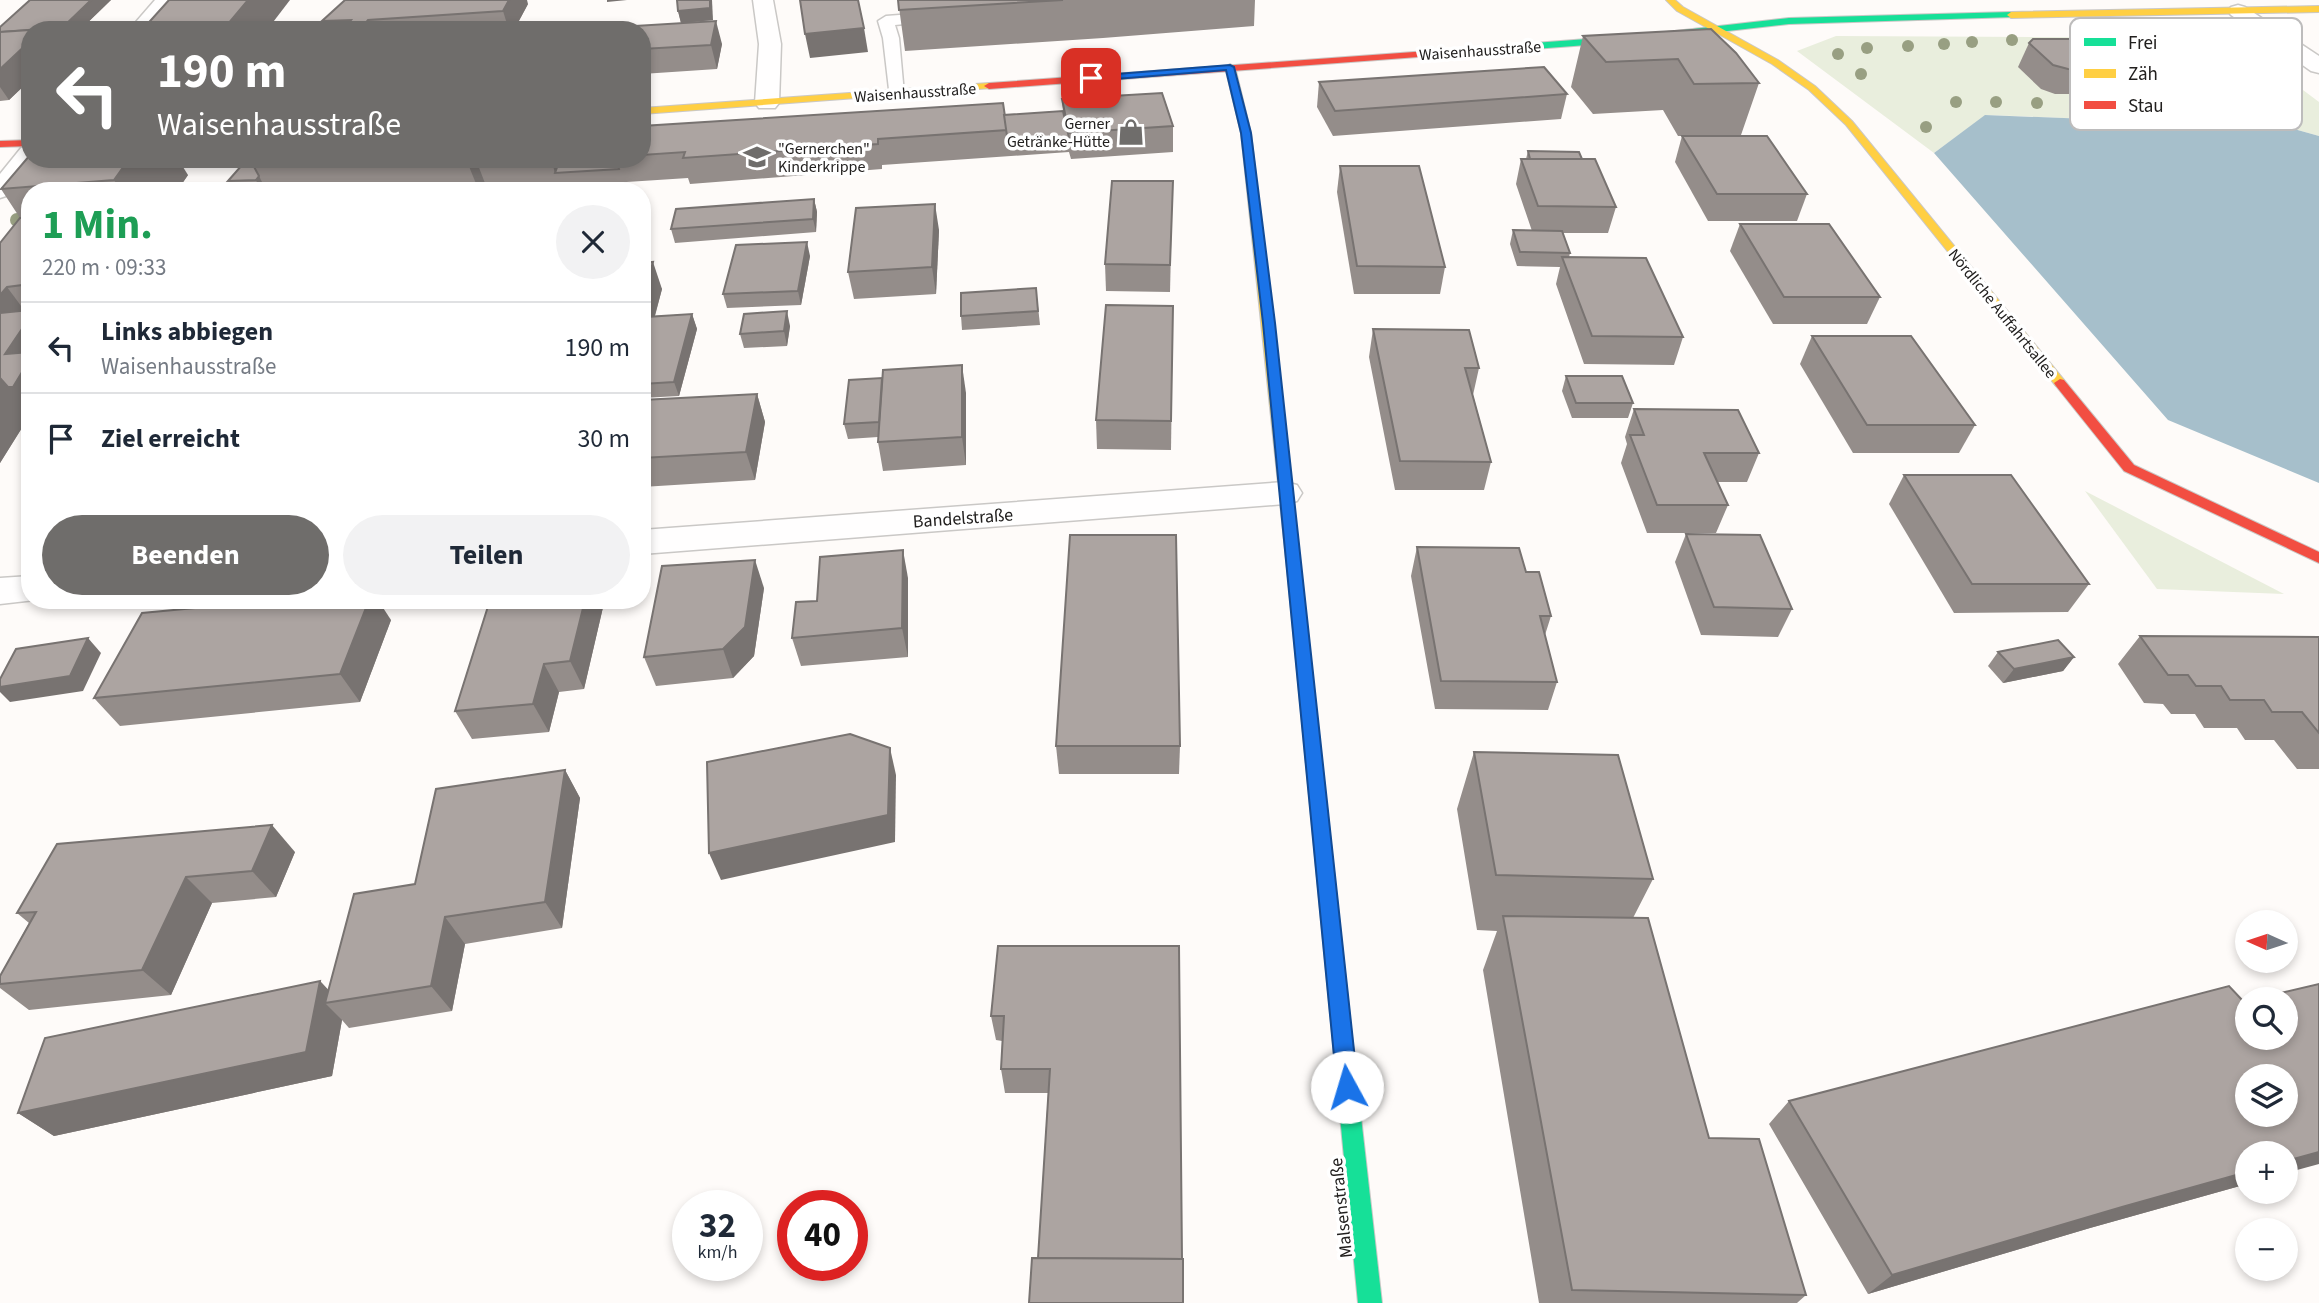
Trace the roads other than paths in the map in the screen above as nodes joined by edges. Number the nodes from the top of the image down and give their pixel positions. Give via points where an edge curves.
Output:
1 (166, 0) edge
2 (763, 0) edge
3 (1670, 0) edge
4 (2319, 9) edge
5 (2238, 11) junction
6 (951, 16) dead end
7 (2248, 18) edge
8 (147, 21) edge
9 (1714, 28) junction
10 (2302, 54) edge
11 (2319, 66) edge
12 (1230, 67) junction
13 (896, 94) junction
14 (768, 103) junction
15 (651, 110) edge
16 (21, 143) edge
17 (0, 144) edge
18 (21, 164) edge
19 (0, 190) edge
20 (1285, 493) junction
21 (651, 541) edge
22 (2319, 558) edge
23 (21, 590) edge
24 (0, 591) edge
25 (1370, 1303) edge

1 - 8 street
2 - 14 street via 770,44
3 - 9 street, Nördliche Auffahrtsallee
4 - 5 street, Waisenhausstraße
5 - 7 street
5 - 9 street, Waisenhausstraße via 1858,18
6 - 13 lane via 887,21
9 - 12 street, Waisenhausstraße via 1640,38
9 - 22 street, Nördliche Auffahrtsallee via 1812,88 1849,123 2129,468
10 - 11 street
12 - 13 street, Waisenhausstraße
12 - 20 street, Malsenstraße via 1249,155
13 - 14 street, Waisenhausstraße
14 - 15 street, Waisenhausstraße
16 - 17 street
18 - 19 street
20 - 21 street, Bandelstraße
20 - 25 street, Malsenstraße
23 - 24 street

